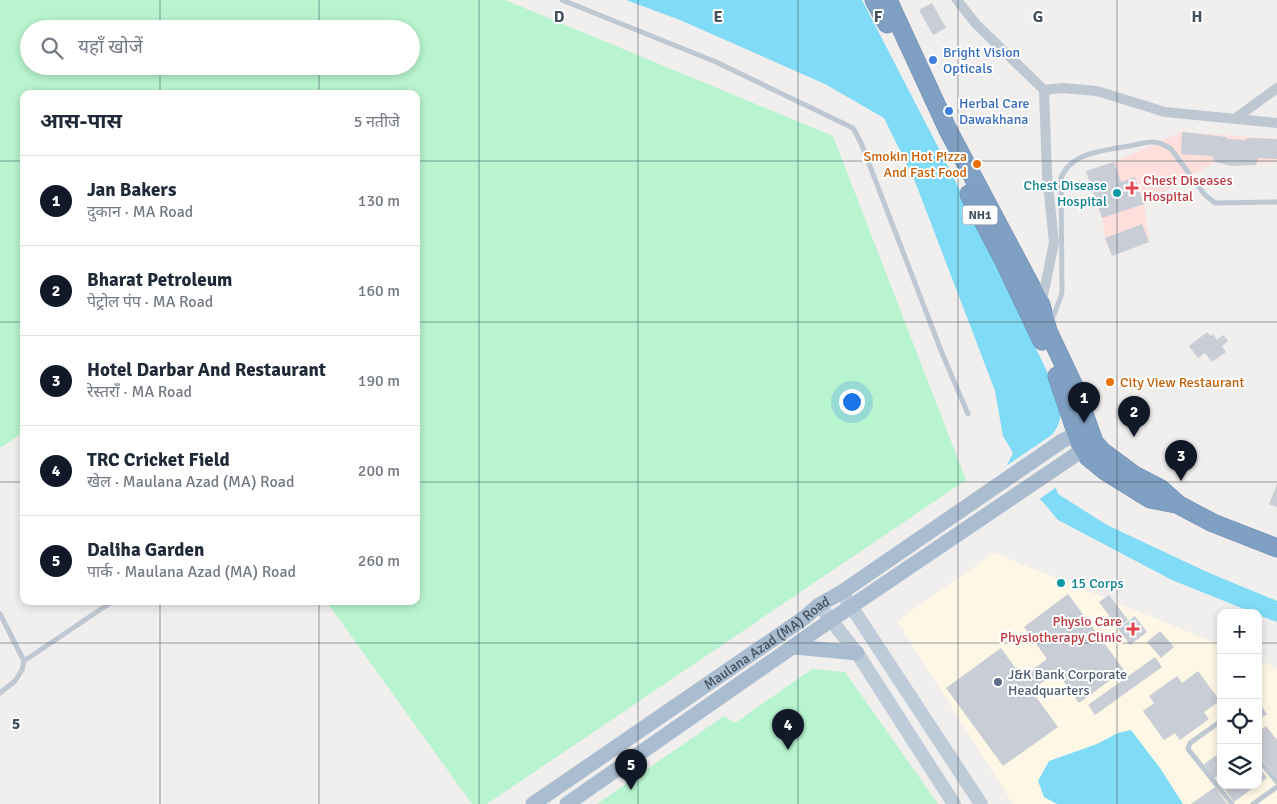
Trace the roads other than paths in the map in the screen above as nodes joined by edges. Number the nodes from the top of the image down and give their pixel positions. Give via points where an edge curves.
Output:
1 (562, 0) edge
2 (874, 0) edge
3 (888, 0) edge
4 (957, 0) edge
5 (1277, 88) edge
6 (1044, 90) junction
7 (1236, 118) junction
8 (1277, 123) edge
9 (1277, 202) edge
10 (1008, 256) junction
11 (1041, 305) junction
12 (1048, 331) junction
13 (968, 414) dead end
14 (1079, 442) junction
15 (1277, 548) edge
16 (842, 592) junction
17 (107, 605) edge
18 (819, 605) junction
19 (852, 606) junction
20 (0, 614) edge
21 (831, 620) junction
22 (794, 647) junction
23 (857, 654) junction
24 (24, 661) junction
25 (0, 693) edge
26 (1217, 724) edge
27 (1262, 764) edge
28 (1277, 782) edge
29 (1277, 787) edge
30 (970, 789) junction
31 (952, 803) edge
32 (533, 804) edge
33 (568, 804) edge
34 (972, 804) edge
35 (981, 804) edge
36 (1232, 804) edge
37 (1253, 804) edge

1 - 13 lane via 716,62 853,128
2 - 10 highway, NH1 via 938,135
3 - 10 highway, NH1
4 - 6 street via 976,24
5 - 7 street
6 - 7 street via 1097,91 1165,112
6 - 11 street via 1054,243
7 - 8 street
9 - 12 lane via 1215,203 1164,144 1152,142 1082,157 1064,170 1061,178 1062,293
10 - 11 highway, NH1
10 - 14 highway, NH1 via 1059,381
11 - 12 highway, NH1
12 - 14 highway, NH1 via 1074,386
14 - 15 highway, NH1 via 1103,452 1134,475 1213,523
14 - 16 main road, Maulana Azad (MA) Road via 1002,483
14 - 19 main road, Maulana Azad (MA) Road via 1010,500
16 - 18 main road, Maulana Azad (MA) Road
16 - 19 main road
17 - 24 lane
18 - 21 main road
18 - 32 main road, Maulana Azad (MA) Road
19 - 21 main road, Maulana Azad (MA) Road
19 - 30 main road
20 - 24 lane
21 - 22 main road, Maulana Azad (MA) Road
21 - 23 main road
22 - 23 main road
22 - 33 main road, Maulana Azad (MA) Road
23 - 31 main road
24 - 25 lane via 16,680
26 - 36 lane via 1190,743 1188,749
27 - 28 lane
29 - 37 lane
30 - 34 main road
30 - 35 main road

